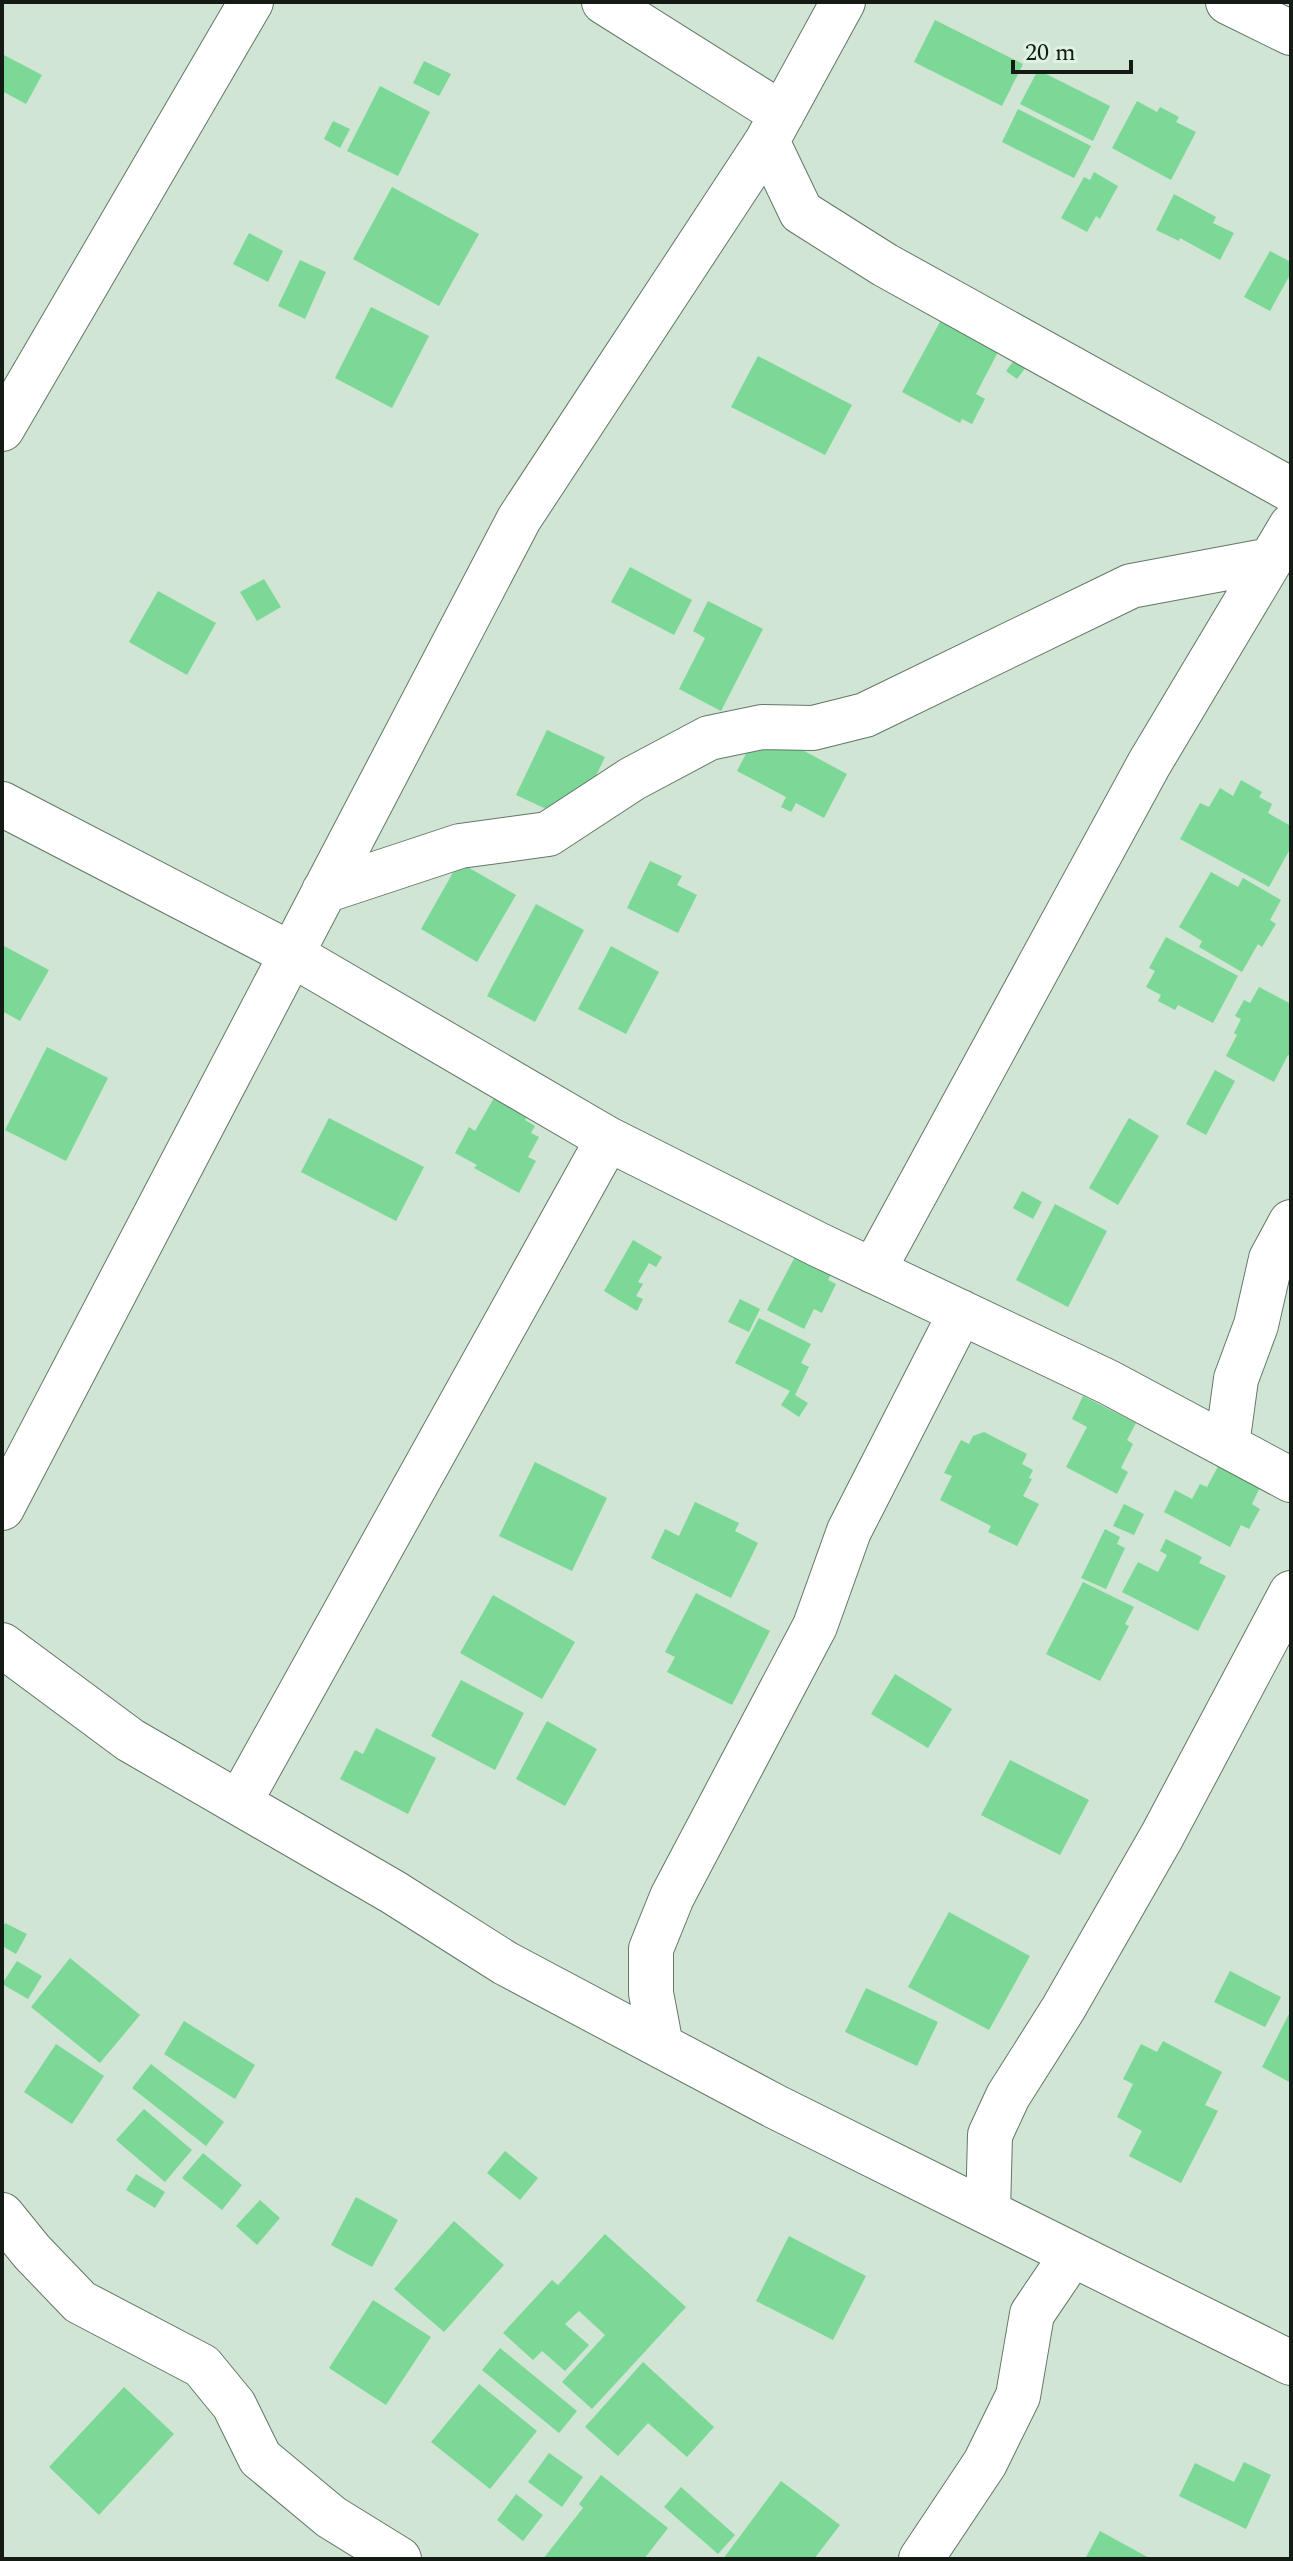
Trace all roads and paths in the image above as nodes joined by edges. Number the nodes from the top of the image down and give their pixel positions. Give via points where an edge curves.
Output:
1 (251, 2) edge
2 (604, 2) edge
3 (843, 2) edge
4 (1228, 2) edge
5 (1291, 33) edge
6 (774, 128) junction
7 (2, 429) edge
8 (1291, 490) edge
9 (1281, 543) edge
10 (2, 804) edge
11 (324, 891) junction
12 (291, 954) junction
13 (608, 1139) junction
14 (1291, 1222) edge
15 (873, 1271) junction
16 (961, 1312) junction
17 (1227, 1445) junction
18 (1291, 1480) edge
19 (2, 1508) edge
20 (1291, 1593) edge
21 (2, 1645) edge
22 (239, 1803) junction
23 (661, 2046) junction
24 (988, 2212) junction
25 (2, 2215) edge
26 (1072, 2255) junction
27 (1291, 2363) edge
28 (399, 2559) edge
29 (921, 2559) edge

1 - 7 street
2 - 6 street
3 - 6 street
4 - 5 street
6 - 8 street via 801,212 885,265
6 - 11 street via 519,519
9 - 11 street via 1131,586 865,715 813,728 762,727 709,738 632,779 548,834 460,846
9 - 15 street via 1149,764
10 - 12 street
11 - 12 street
12 - 13 street
12 - 19 street
13 - 15 street
13 - 22 street
14 - 17 street via 1271,1259 1256,1325 1236,1379
15 - 16 street
16 - 17 street
16 - 23 street via 849,1531 815,1626 672,1897 651,1949 651,1993
17 - 18 street
20 - 24 street via 1162,1836 1008,2096 990,2135
21 - 22 street via 130,1740
22 - 23 street via 505,1963
23 - 24 street
24 - 26 street
25 - 28 street via 80,2302 202,2366 234,2405 260,2458 331,2517
26 - 27 street
26 - 29 street via 1032,2314 1018,2396 985,2463

